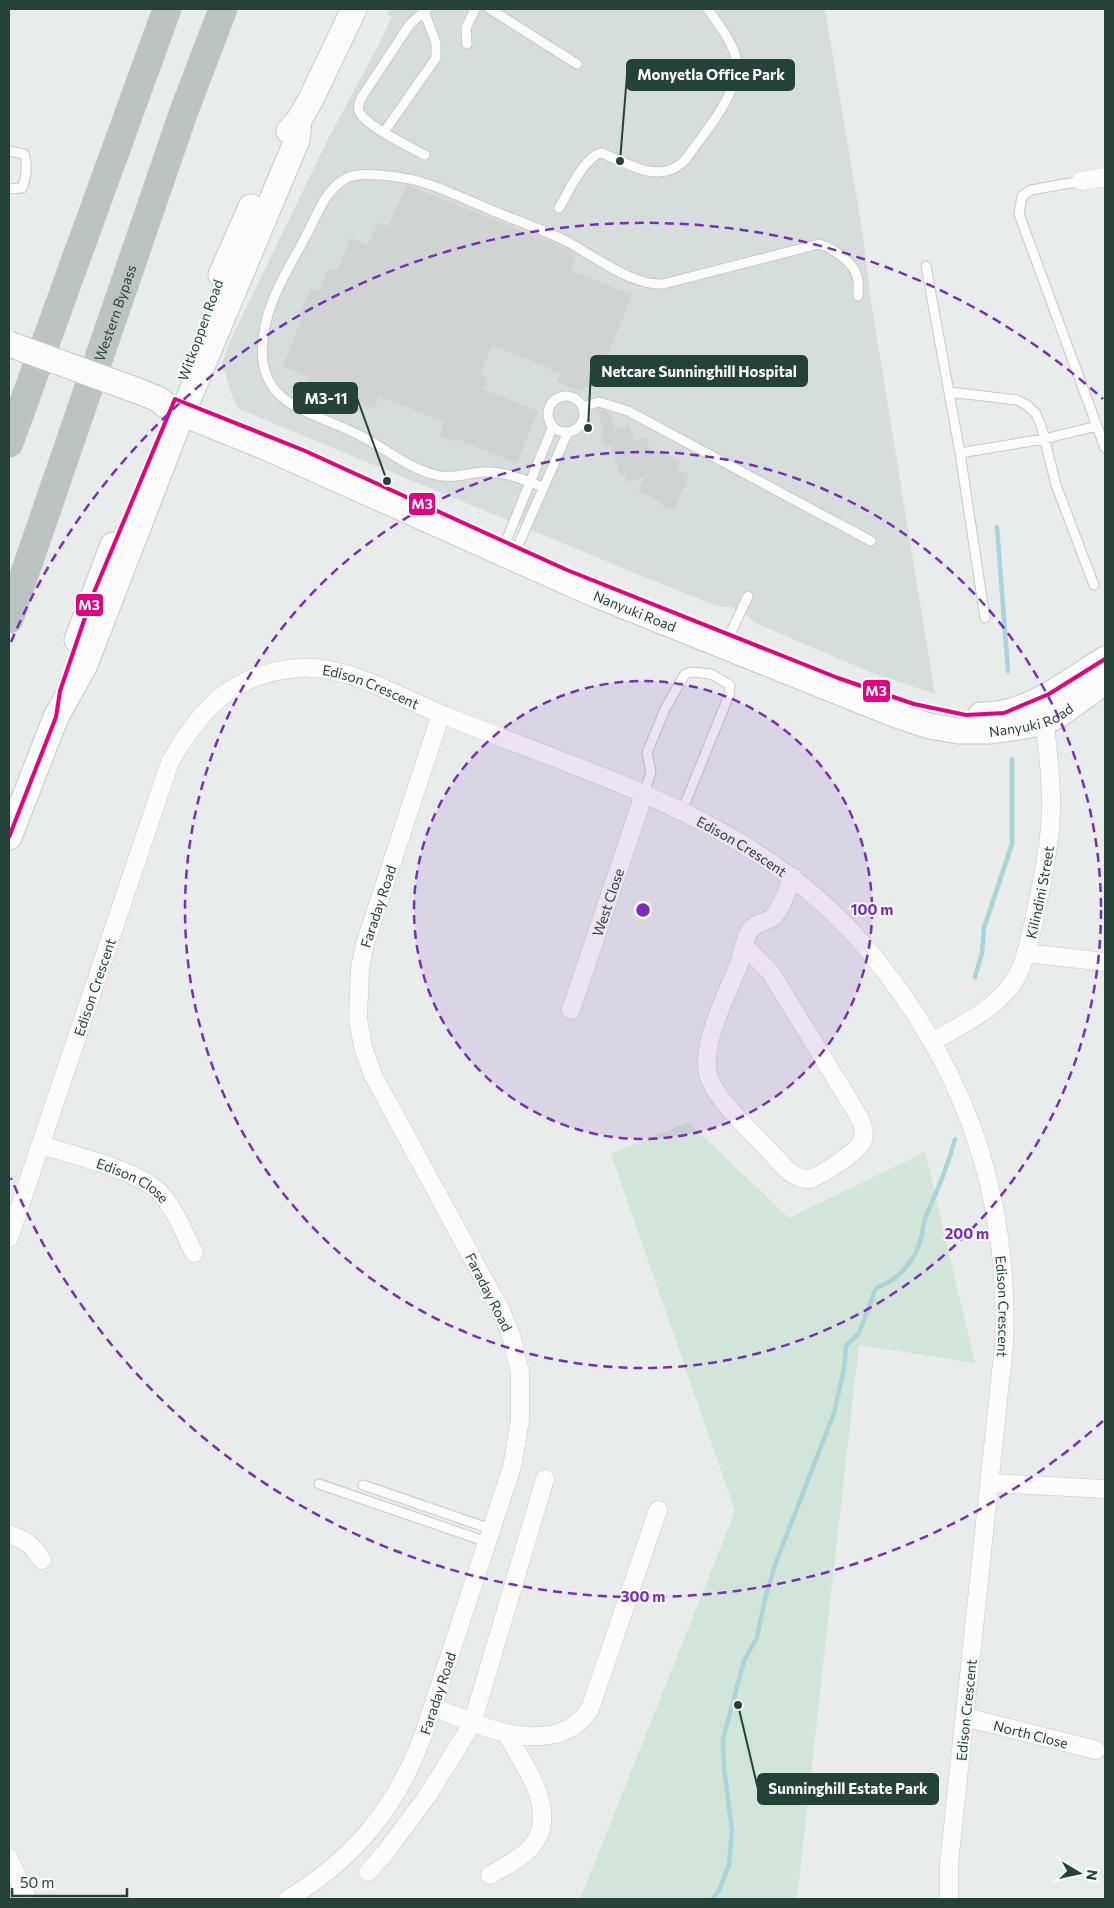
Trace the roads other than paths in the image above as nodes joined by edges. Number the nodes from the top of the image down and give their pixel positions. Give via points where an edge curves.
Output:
1 (167, 9) edge
2 (223, 9) edge
3 (354, 9) edge
4 (475, 9) edge
5 (490, 9) edge
6 (708, 9) edge
7 (425, 10) edge
8 (467, 44) dead end
9 (577, 64) dead end
10 (384, 132) junction
11 (9, 151) edge
12 (425, 155) dead end
13 (1105, 177) edge
14 (1081, 181) joint
15 (9, 189) edge
16 (558, 208) dead end
17 (926, 266) dead end
18 (858, 296) dead end
19 (9, 344) edge
20 (950, 392) junction
21 (168, 403) junction
22 (582, 407) junction
23 (553, 426) junction
24 (1097, 426) junction
25 (568, 432) junction
26 (1044, 439) junction
27 (9, 443) edge
28 (1105, 448) edge
29 (960, 453) junction
30 (531, 483) junction
31 (543, 487) junction
32 (871, 541) dead end
33 (509, 551) junction
34 (1094, 585) dead end
35 (748, 596) dead end
36 (985, 618) dead end
37 (9, 619) edge
38 (727, 640) junction
39 (1105, 659) edge
40 (1105, 682) edge
41 (1043, 710) junction
42 (440, 714) junction
43 (644, 794) junction
44 (682, 811) junction
45 (9, 837) edge
46 (793, 878) junction
47 (744, 945) junction
48 (1026, 953) junction
49 (1105, 962) edge
50 (571, 1010) dead end
51 (932, 1042) junction
52 (41, 1145) junction
53 (9, 1238) edge
54 (194, 1253) dead end
55 (545, 1479) dead end
56 (990, 1483) junction
57 (319, 1484) dead end
58 (363, 1485) dead end
59 (1105, 1490) edge
60 (658, 1510) dead end
61 (9, 1534) edge
62 (489, 1536) junction
63 (42, 1560) dead end
64 (432, 1706) junction
65 (965, 1718) junction
66 (472, 1724) junction
67 (507, 1735) junction
68 (1096, 1750) dead end
69 (9, 1858) edge
70 (368, 1872) dead end
71 (490, 1875) dead end
72 (27, 1899) edge
73 (288, 1899) edge
74 (949, 1899) edge

1 - 27 highway
2 - 37 highway, Western Bypass via 184,111
3 - 21 main road, Witkoppen Road via 236,237
4 - 8 lane via 466,28
5 - 9 lane
6 - 16 lane via 735,53 736,80 686,159 670,170 649,172 596,154
7 - 10 lane via 436,43 436,58
7 - 10 lane via 410,24 360,102 360,114
10 - 12 lane
11 - 15 lane via 24,154 26,159 22,188
13 - 14 street
14 - 24 lane via 1031,190 1022,196 1019,209 1020,220
17 - 20 lane
18 - 30 lane via 858,280 852,267 837,253 819,244 663,284 650,283 611,267 563,240 432,185 402,178 347,177 330,192 270,309 262,343 263,359 272,387 298,410 347,428 418,469 454,477 496,472
19 - 21 main road, Nanyuki Road, bridge
20 - 26 lane via 1017,400 1027,405 1036,414
20 - 29 lane
21 - 33 main road, Nanyuki Road via 365,476
21 - 45 main road, Witkoppen Road via 84,667 56,717
22 - 23 lane via 569,396 556,399 548,410 548,419
22 - 25 lane via 581,422
22 - 32 lane via 599,402 628,410
23 - 25 lane
23 - 30 lane
24 - 26 lane
24 - 28 lane
25 - 31 lane
26 - 29 lane
26 - 34 lane via 1056,485
29 - 36 lane
30 - 31 lane
30 - 33 lane
31 - 33 lane
33 - 38 main road, Nanyuki Road
35 - 38 lane
38 - 41 main road, Nanyuki Road via 932,709 955,714
39 - 41 main road, Nanyuki Road
40 - 41 main road, Nanyuki Road
41 - 48 street, Kilindini Street via 1051,795 1050,828
42 - 43 street, Edison Crescent
42 - 52 street, Edison Crescent via 343,673 317,668 275,672 249,679 210,704 182,740 170,762
42 - 62 street, Faraday Road via 365,944 360,968 358,1018 363,1047 373,1075 488,1286 517,1356 521,1396 517,1445
43 - 44 street, Edison Crescent
43 - 44 lane via 651,772 648,753 677,684 685,674 711,674 730,684 729,695
43 - 50 street, West Close
44 - 46 street, Edison Crescent via 763,855
46 - 47 street via 780,908 768,921 754,926
46 - 51 street, Edison Crescent via 860,940
47 - 47 street via 710,1039 707,1068 710,1080 748,1128 795,1176 810,1179 855,1150 864,1130 771,973
48 - 49 street
48 - 51 street, Kilindini Street via 1012,984 1002,996
51 - 56 street, Edison Crescent via 956,1085 977,1138 988,1175 1002,1256 1004,1344
52 - 53 street, Edison Crescent
52 - 54 street, Edison Close via 110,1168 159,1192
55 - 66 street
56 - 59 street
56 - 65 street, Edison Crescent
57 - 62 lane
58 - 62 lane
60 - 67 street via 590,1710 582,1722 561,1732
61 - 63 street via 34,1547
62 - 64 street, Faraday Road
64 - 66 street
64 - 73 street, Faraday Road via 407,1774 365,1838 325,1875
65 - 68 street, North Close
65 - 74 street, Edison Crescent
66 - 67 street
66 - 70 street via 428,1795
67 - 71 street via 538,1794 542,1819 540,1833 530,1849
69 - 72 street

